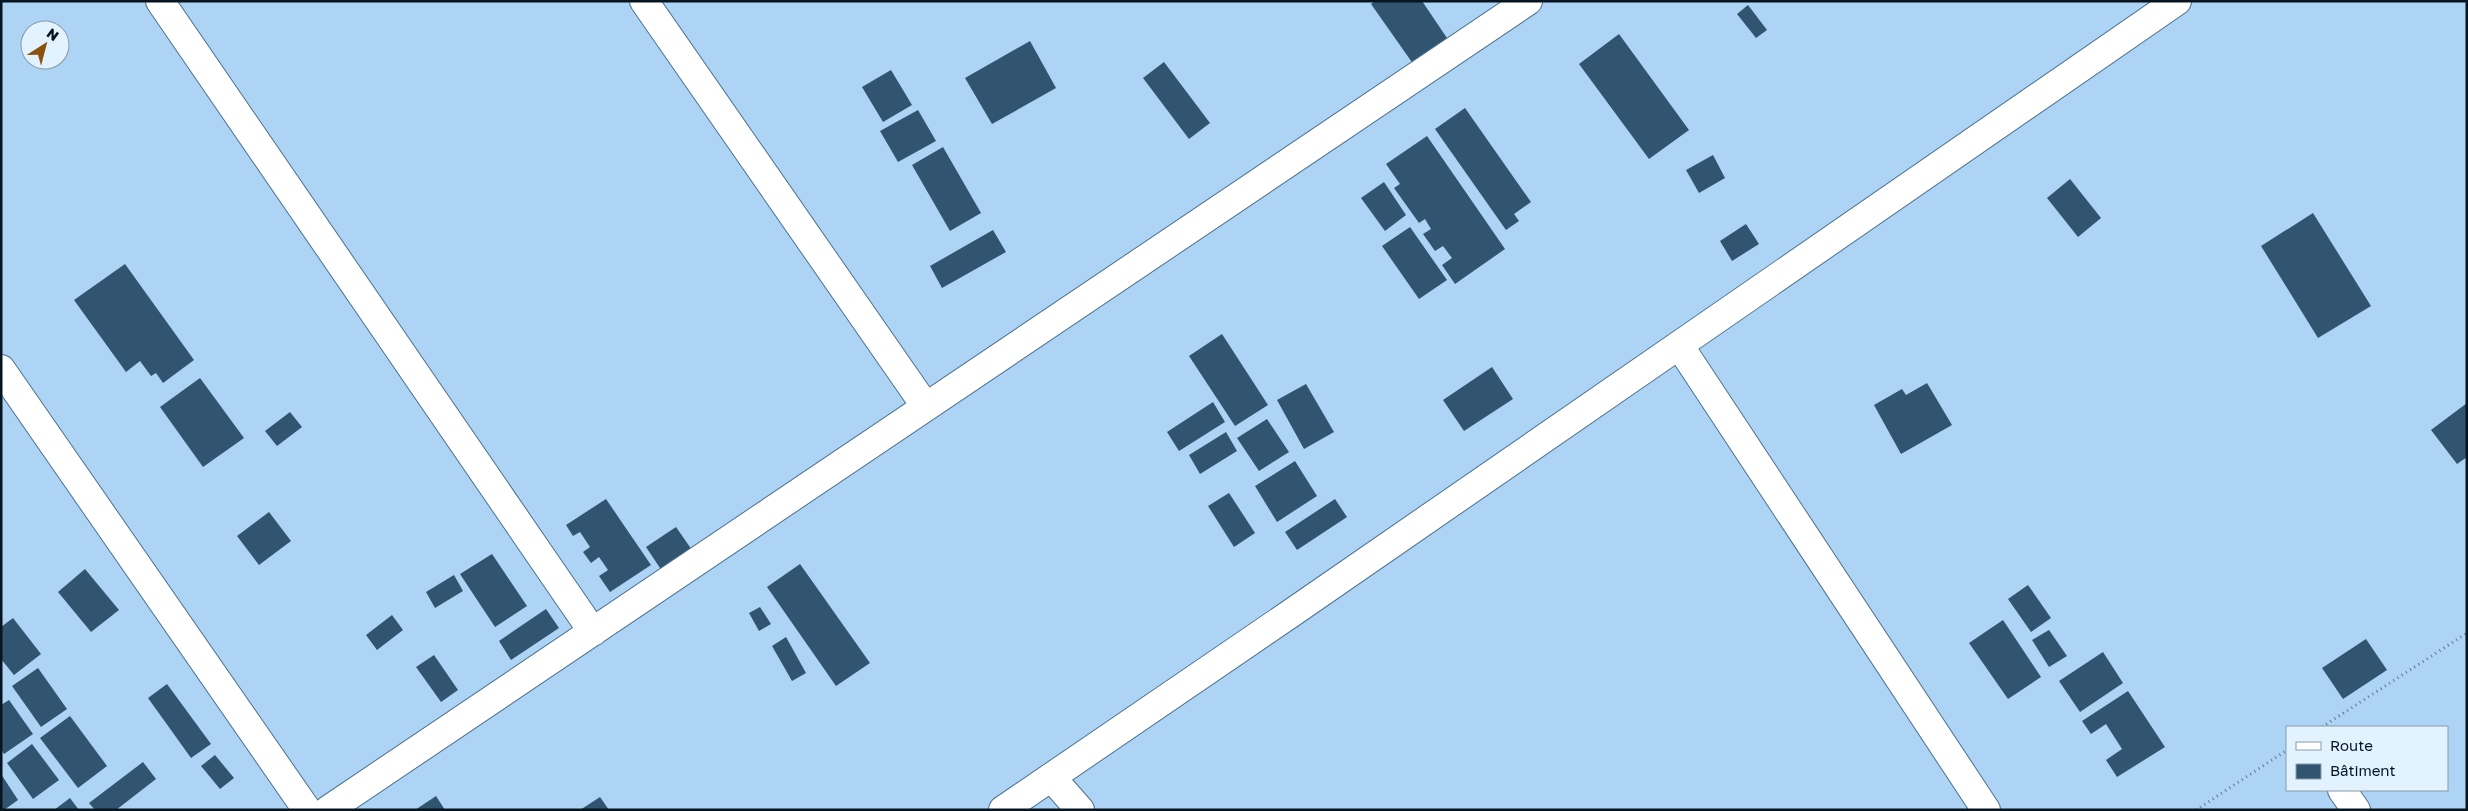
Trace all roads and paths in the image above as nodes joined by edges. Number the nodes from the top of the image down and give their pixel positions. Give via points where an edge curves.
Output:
1 (160, 1) edge
2 (644, 1) edge
3 (1528, 1) edge
4 (2177, 1) edge
5 (1680, 345) junction
6 (1, 369) edge
7 (926, 407) junction
8 (593, 632) junction
9 (2467, 633) edge
10 (2324, 726) edge
11 (2286, 751) edge
12 (1051, 777) junction
13 (2343, 791) edge
14 (308, 810) edge
15 (328, 810) edge
16 (1003, 810) edge
17 (1080, 810) edge
18 (1986, 810) edge
19 (2196, 810) edge
20 (2356, 810) edge

1 - 8 street
2 - 7 street
3 - 7 street
4 - 5 street
5 - 12 street
5 - 18 street
6 - 14 street
7 - 8 street
8 - 15 street
9 - 10 path
11 - 19 path
12 - 16 street
12 - 17 street
13 - 20 street

